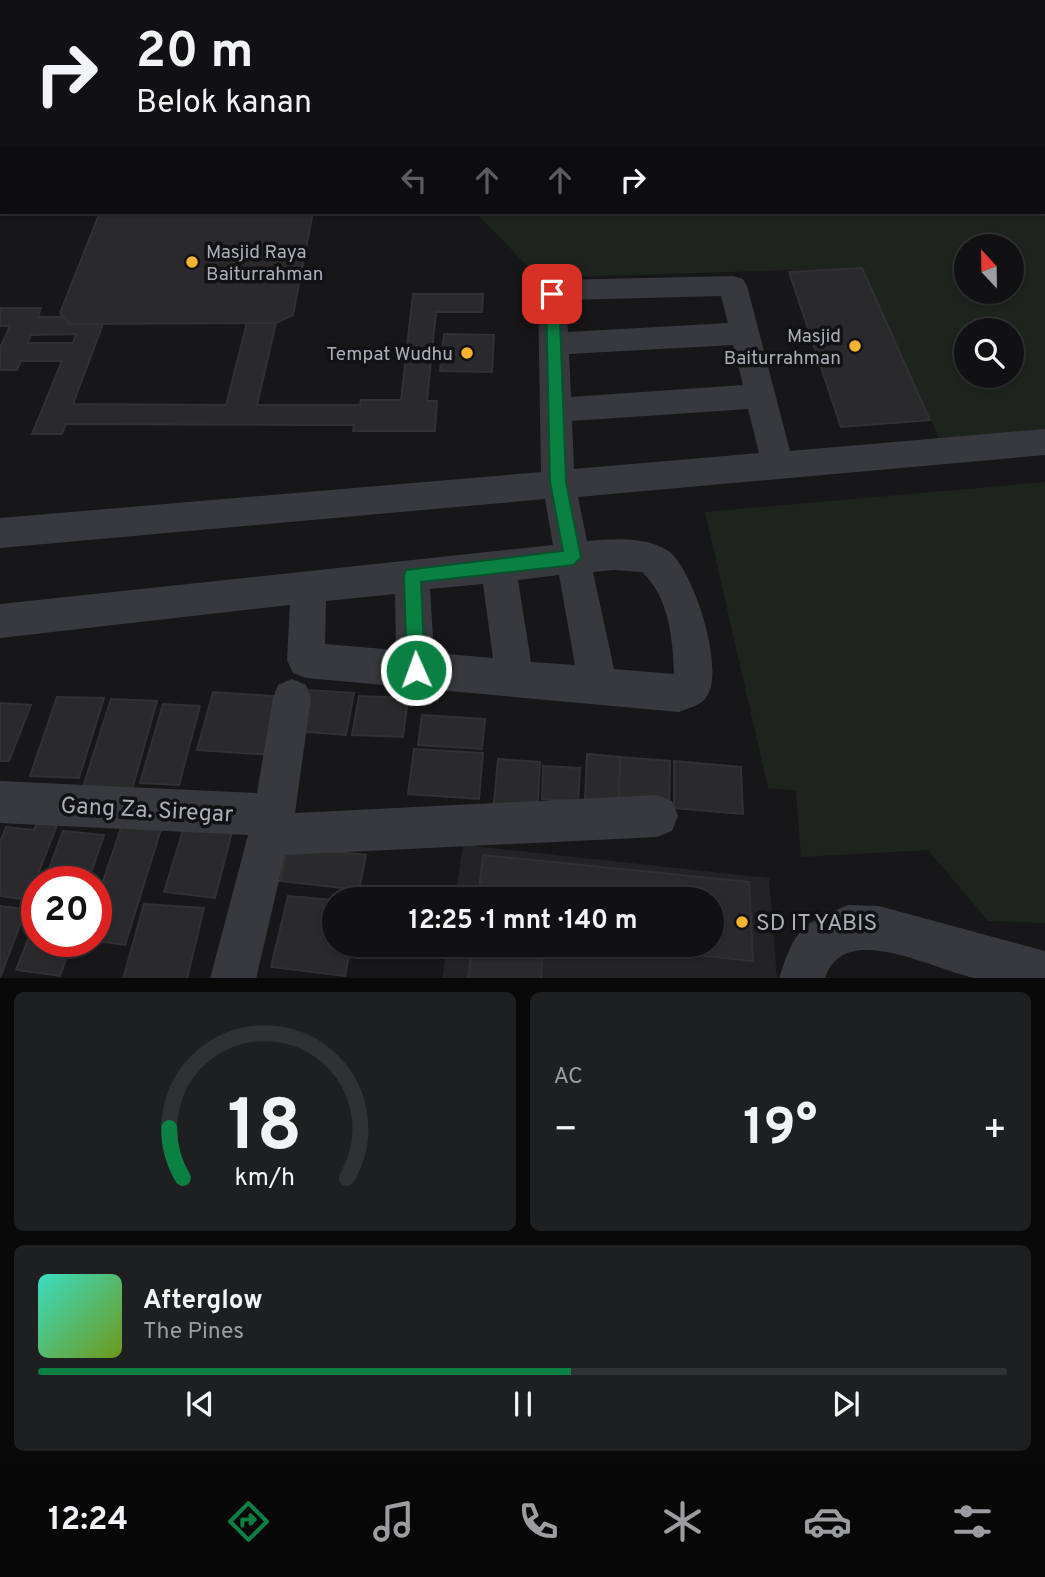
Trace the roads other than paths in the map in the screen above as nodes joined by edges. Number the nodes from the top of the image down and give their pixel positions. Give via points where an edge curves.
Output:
1 (746, 333) junction
2 (555, 344) junction
3 (761, 397) junction
4 (556, 410) junction
5 (1045, 442) edge
6 (778, 466) junction
7 (558, 482) junction
8 (0, 533) edge
9 (573, 558) junction
10 (498, 566) junction
11 (412, 576) junction
12 (309, 587) junction
13 (0, 621) edge
14 (416, 670) junction
15 (515, 679) junction
16 (598, 686) junction
17 (292, 698) dead end
18 (0, 802) edge
19 (657, 816) dead end
20 (271, 825) junction
21 (1045, 974) edge
22 (233, 978) edge
23 (802, 978) edge

1 - 2 street
1 - 2 lane via 737,290 729,285 562,289 555,290 552,297
1 - 3 lane
2 - 4 lane
3 - 4 street
3 - 6 lane
4 - 7 lane
5 - 6 street
6 - 7 street
7 - 8 street
7 - 9 street
9 - 10 street
9 - 16 street
9 - 16 street via 634,556 654,560 667,571 678,596 692,654 691,687 679,694
10 - 11 street
10 - 15 street
11 - 12 street
11 - 14 street
12 - 13 street
12 - 14 street via 306,660
14 - 15 street
15 - 16 street
17 - 20 street
18 - 20 street, Gang Za. Siregar
19 - 20 street, Gang Za. Siregar
20 - 22 street
21 - 23 street via 879,928 848,927 810,952

